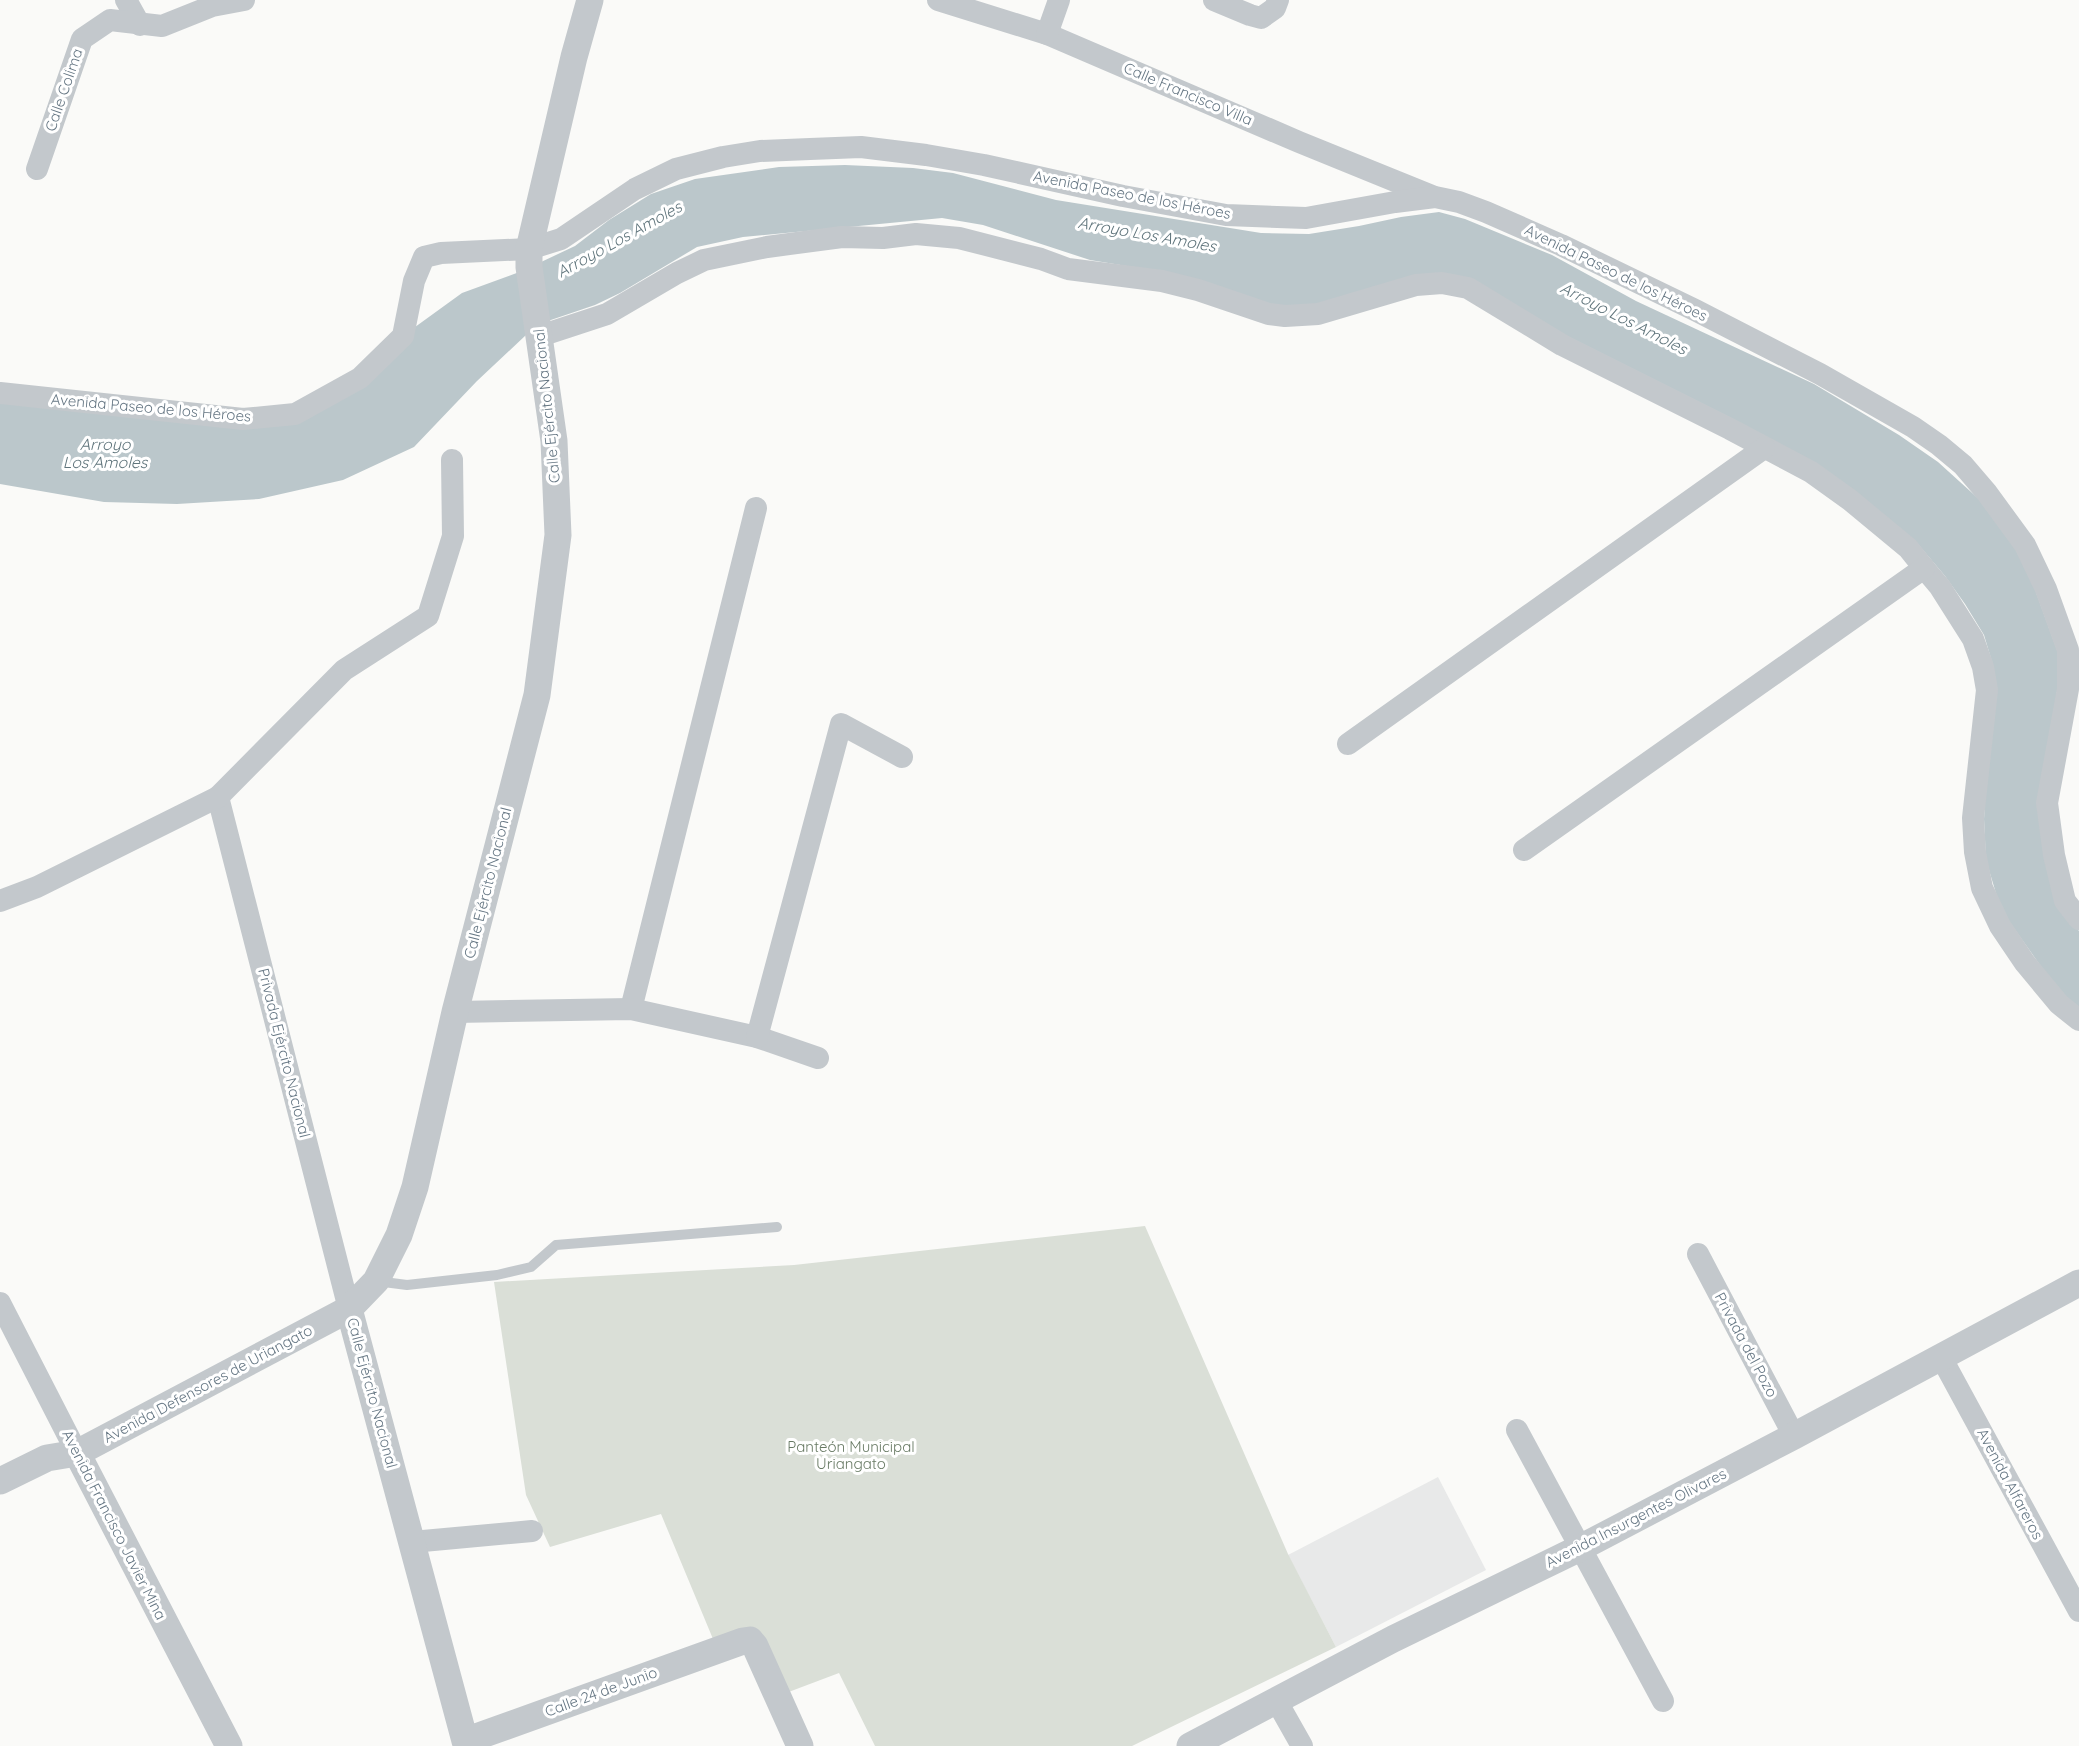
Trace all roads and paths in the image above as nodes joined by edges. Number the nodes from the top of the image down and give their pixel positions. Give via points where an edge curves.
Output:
1 (126, 0) edge
2 (244, 0) edge
3 (590, 0) edge
4 (938, 0) edge
5 (1059, 0) edge
6 (1214, 0) edge
7 (1278, 0) edge
8 (140, 25) junction
9 (1047, 34) junction
10 (37, 169) dead end
11 (1435, 197) junction
12 (529, 258) junction
13 (539, 332) junction
14 (0, 393) edge
15 (1764, 448) junction
16 (452, 460) dead end
17 (756, 508) dead end
18 (1924, 568) junction
19 (2073, 648) edge
20 (1348, 744) dead end
21 (902, 757) dead end
22 (219, 797) junction
23 (1524, 850) dead end
24 (0, 901) edge
25 (2079, 919) edge
26 (631, 1009) junction
27 (455, 1012) junction
28 (2079, 1020) edge
29 (757, 1037) junction
30 (818, 1059) dead end
31 (777, 1227) dead end
32 (1698, 1254) dead end
33 (376, 1281) junction
34 (2079, 1283) edge
35 (0, 1303) edge
36 (350, 1310) junction
37 (1941, 1357) junction
38 (1517, 1430) dead end
39 (1794, 1436) junction
40 (77, 1453) junction
41 (0, 1481) edge
42 (532, 1530) dead end
43 (412, 1542) junction
44 (1580, 1548) junction
45 (2079, 1611) edge
46 (1276, 1700) junction
47 (1663, 1701) dead end
48 (459, 1743) edge
49 (229, 1746) edge
50 (800, 1746) edge
51 (1190, 1746) edge
52 (1302, 1746) edge

1 - 8 street
2 - 8 street, Calle Colima via 212,6 162,26
3 - 12 street, Calle Ejército Nacional
4 - 9 street, Calle Francisco Villa
5 - 9 street
6 - 7 street via 1261,18 1275,8
8 - 10 street, Calle Colima via 110,20 82,39
9 - 11 street, Calle Francisco Villa
11 - 12 street, Avenida Paseo de los Héroes via 1306,219 1226,215 926,155 861,147 760,151 676,169 635,189
11 - 19 street, Avenida Paseo de los Héroes via 1497,217 1695,310 1820,374 1939,445 1963,465 2025,545
12 - 13 street, Calle Ejército Nacional
12 - 14 street, Avenida Paseo de los Héroes via 441,253 424,257 414,281 403,336 360,378 296,414 243,419
13 - 15 street via 606,314 705,260 842,237 915,234 958,238 1068,269 1189,287 1285,316 1318,314 1416,285 1442,283 1468,288 1562,345
13 - 27 street, Calle Ejército Nacional via 554,441 558,535 537,695
15 - 18 street via 1811,472 1850,500 1908,548
15 - 20 street
16 - 22 street via 453,536 428,616 344,670
17 - 26 street
18 - 23 street
18 - 28 street via 1973,639 1983,667 1987,690 1973,818 1982,888 2000,926 2025,963 2059,1004
19 - 25 street, Avenida Paseo de los Héroes via 2047,803 2065,901
21 - 29 street via 841,724
22 - 24 street via 37,887
22 - 36 street, Privada Ejército Nacional
26 - 27 street
26 - 29 street
27 - 33 street, Calle Ejército Nacional via 415,1187 399,1235
29 - 30 street
31 - 33 lane via 556,1245 531,1267 497,1275 407,1285
32 - 39 street, Privada del Pozo
33 - 36 street, Calle Ejército Nacional
34 - 37 street, Avenida Insurgentes Olivares
35 - 40 street, Avenida Francisco Javier Mina
36 - 40 street, Avenida Defensores de Uriangato
36 - 43 street, Calle Ejército Nacional
37 - 39 street, Avenida Insurgentes Olivares
37 - 45 street, Avenida Alfareros
38 - 44 street
39 - 44 street, Avenida Insurgentes Olivares
40 - 41 street, Avenida Defensores de Uriangato via 47,1458
40 - 49 street, Avenida Francisco Javier Mina
42 - 43 street
43 - 48 street, Calle Ejército Nacional
44 - 46 street, Avenida Insurgentes Olivares
44 - 47 street
46 - 51 street, Avenida Insurgentes Olivares
46 - 52 street
48 - 50 street, Calle 24 de Junio via 750,1641

